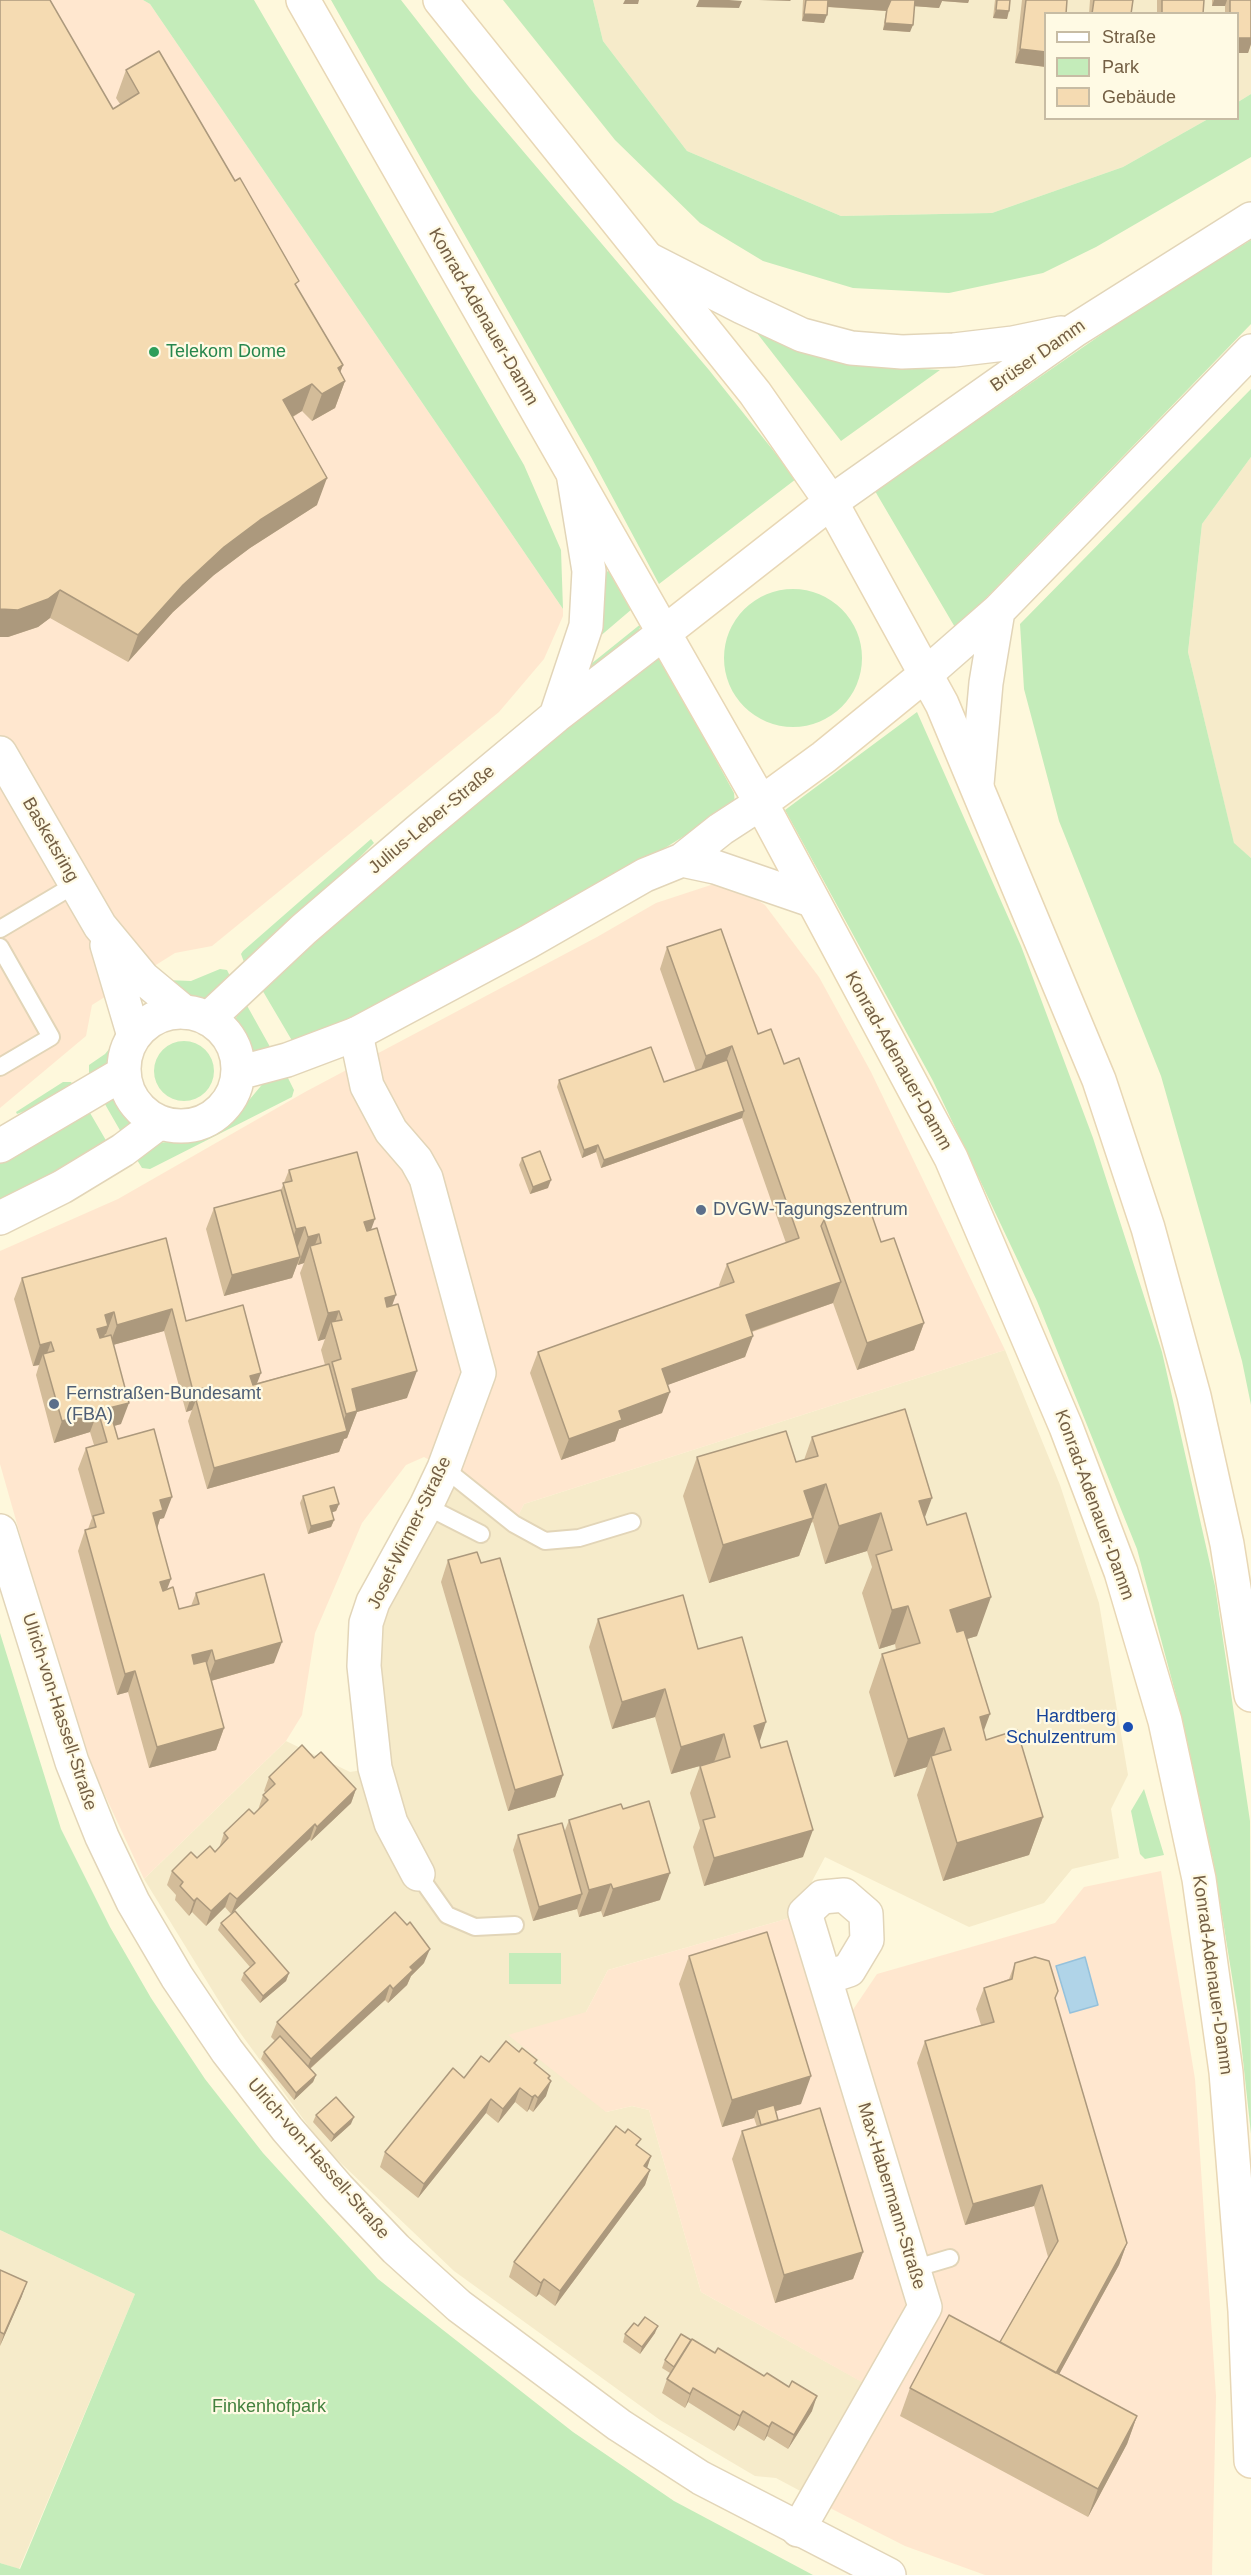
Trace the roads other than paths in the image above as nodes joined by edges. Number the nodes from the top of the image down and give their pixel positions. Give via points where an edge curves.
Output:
1 (303, 0) edge
2 (440, 0) edge
3 (1251, 219) edge
4 (650, 260) junction
5 (1075, 330) junction
6 (1251, 351) edge
7 (574, 477) junction
8 (831, 502) junction
9 (998, 611) junction
10 (665, 632) junction
11 (926, 674) junction
12 (556, 716) junction
13 (0, 753) edge
14 (977, 784) junction
15 (761, 803) junction
16 (682, 860) junction
17 (75, 884) junction
18 (811, 900) junction
19 (100, 926) junction
20 (0, 929) edge
21 (0, 947) edge
22 (196, 1015) junction
23 (356, 1034) junction
24 (134, 1036) junction
25 (0, 1067) edge
26 (238, 1072) junction
27 (124, 1073) junction
28 (160, 1122) junction
29 (0, 1146) edge
30 (0, 1218) edge
31 (444, 1468) junction
32 (426, 1506) junction
33 (632, 1522) dead end
34 (0, 1531) edge
35 (482, 1534) dead end
36 (1251, 1695) edge
37 (418, 1874) joint
38 (515, 1925) dead end
39 (825, 1978) dead end
40 (950, 2258) dead end
41 (913, 2269) junction
42 (1251, 2461) edge
43 (798, 2530) junction
44 (889, 2575) edge

1 - 7 street, Konrad-Adenauer-Damm
2 - 4 street
3 - 5 street, Brüser Damm
4 - 5 street via 802,334 851,348 954,351
4 - 8 street via 755,393
5 - 8 street, Brüser Damm
6 - 9 street
7 - 10 street, Konrad-Adenauer-Damm
7 - 12 street via 590,571 586,626
8 - 10 street
8 - 11 street
9 - 11 street
9 - 14 street via 986,683
10 - 12 street, Julius-Leber-Straße
10 - 15 street, Konrad-Adenauer-Damm
11 - 14 street
11 - 15 street
12 - 22 street, Julius-Leber-Straße
13 - 17 street, Basketsring
14 - 36 street via 1099,1080 1148,1228 1197,1407 1227,1544
15 - 16 street
15 - 18 street, Konrad-Adenauer-Damm
16 - 18 street via 715,867
16 - 23 street via 645,875
17 - 19 street, Basketsring
17 - 20 lane
18 - 42 street, Konrad-Adenauer-Damm via 951,1158 1066,1427 1122,1572 1165,1721 1199,1879 1226,2072 1245,2311
19 - 22 street, Basketsring via 143,978
19 - 24 street, Basketsring
21 - 25 lane via 51,1037
22 - 24 street via 165,1014 148,1022
22 - 26 street via 221,1029 231,1041
23 - 26 street via 287,1060
23 - 31 street, Josef-Wirmer-Straße via 367,1086 391,1131 426,1178 478,1372
24 - 27 street via 126,1054
26 - 28 street via 225,1106 212,1117 177,1126
27 - 28 street via 135,1103
27 - 29 street
28 - 30 street via 62,1187
31 - 32 street, Josef-Wirmer-Straße
31 - 33 lane via 514,1524 544,1541 579,1538
32 - 35 lane
32 - 37 street, Josef-Wirmer-Straße via 373,1602 366,1623 364,1666 375,1768 391,1822
34 - 43 street, Ulrich-von-Hassell-Straße via 72,1762 133,1902 227,2051 302,2146 396,2249 459,2306 619,2425 701,2478
37 - 38 lane via 447,1915 475,1927
39 - 41 street, Max-Habermann-Straße
40 - 41 lane
41 - 43 street, Max-Habermann-Straße via 925,2307
43 - 44 street, Ulrich-von-Hassell-Straße

